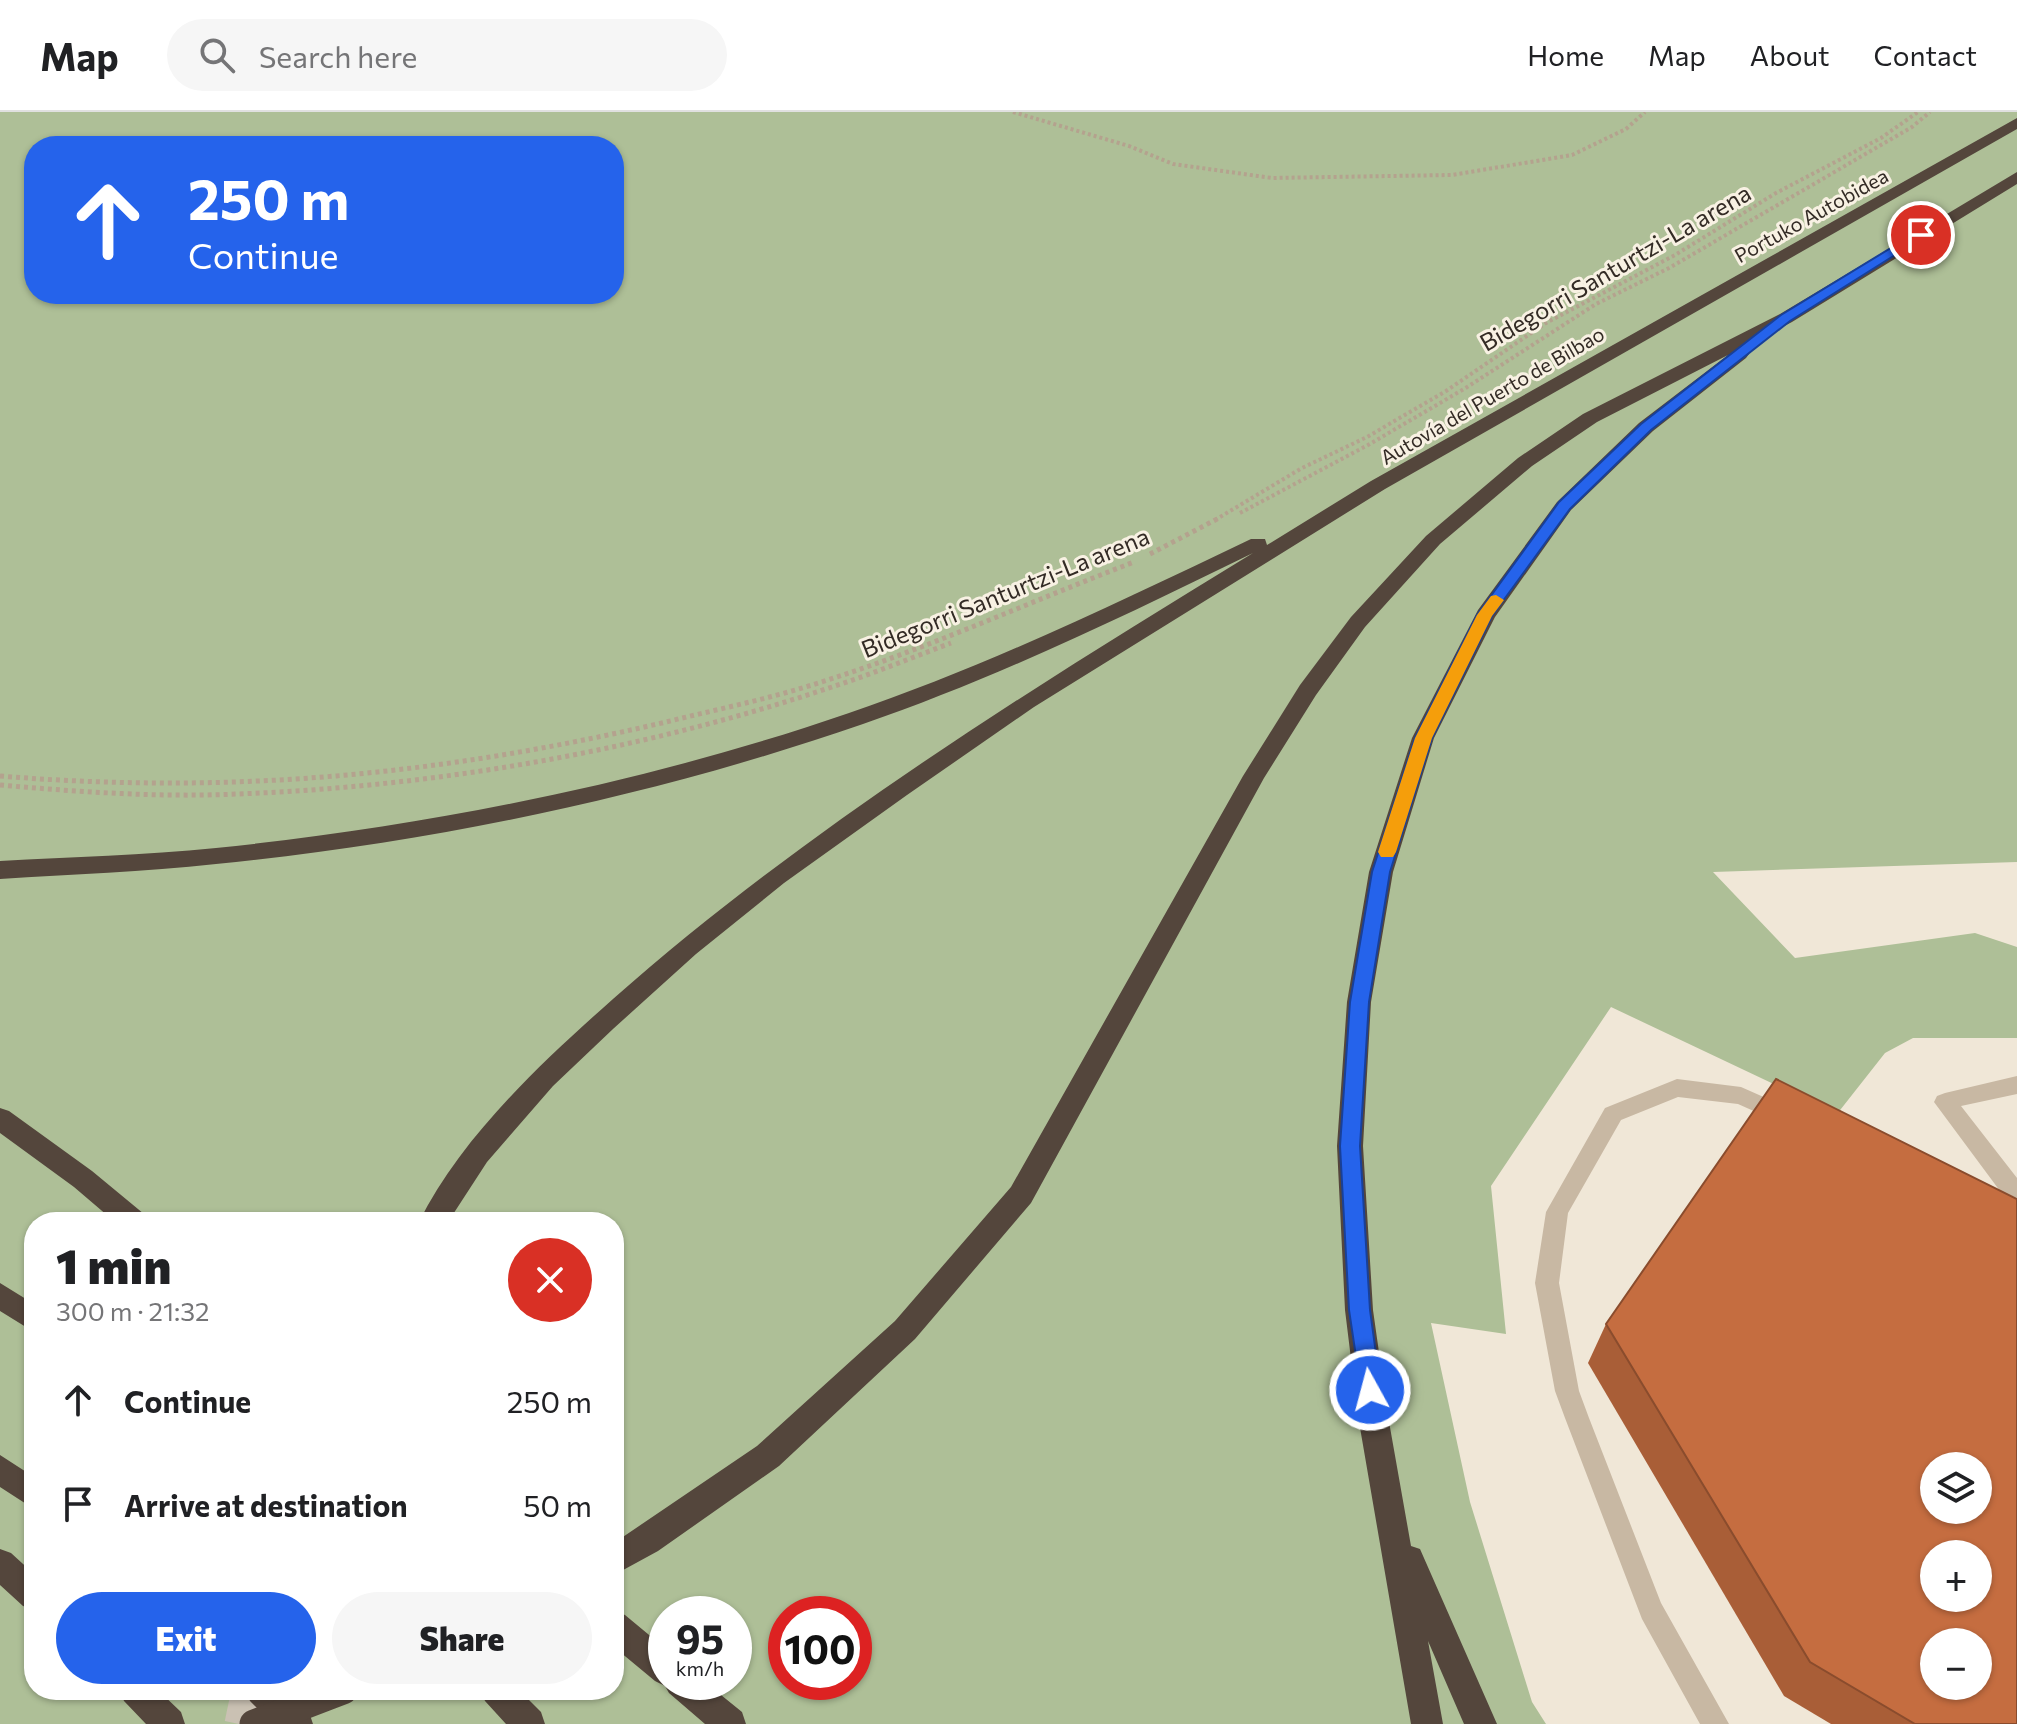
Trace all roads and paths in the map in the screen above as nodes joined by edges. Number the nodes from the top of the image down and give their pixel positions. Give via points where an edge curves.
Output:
1 (1013, 112) edge
2 (1645, 112) edge
3 (1918, 112) edge
4 (1930, 112) edge
5 (2017, 123) edge
6 (2017, 177) edge
7 (1786, 318) junction
8 (1627, 344) joint
9 (1378, 485) junction
10 (1214, 529) dead end
11 (1161, 557) dead end
12 (973, 635) dead end
13 (959, 641) dead end
14 (0, 776) edge
15 (0, 785) edge
16 (0, 870) edge
17 (2017, 1085) edge
18 (0, 1119) edge
19 (1798, 1122) edge
20 (2017, 1189) edge
21 (121, 1212) edge
22 (440, 1212) edge
23 (0, 1295) edge
24 (24, 1313) edge
25 (0, 1469) edge
26 (24, 1487) edge
27 (1395, 1529) junction
28 (624, 1554) edge
29 (0, 1564) edge
30 (24, 1586) edge
31 (624, 1634) edge
32 (648, 1655) edge
33 (145, 1700) edge
34 (272, 1700) edge
35 (317, 1700) edge
36 (506, 1700) edge
37 (701, 1700) edge
38 (169, 1724) edge
39 (254, 1724) edge
40 (297, 1724) edge
41 (529, 1724) edge
42 (730, 1724) edge
43 (1427, 1724) edge
44 (1481, 1724) edge
45 (1715, 1724) edge

1 - 2 path via 1173,164 1272,178 1452,175 1572,155 1626,129
3 - 14 path, Bidegorri Santurtzi-La arena via 1675,255 1546,323 1367,437 1266,488 1193,533 1134,562 811,686 644,728 471,763 183,786 66,784
4 - 10 path via 1716,241 1596,304 1368,445
5 - 8 highway, Portuko Autobidea
6 - 7 highway
7 - 27 highway via 1646,427 1564,506 1485,615 1423,738 1381,872 1359,1002 1350,1146 1359,1310
7 - 28 highway via 1590,418 1525,462 1433,540 1358,622 1308,690 1254,776 1021,1195 905,1330 768,1456
8 - 9 highway, Autovía del Puerto de Bilbao
9 - 16 highway via 955,682 798,738 606,789 419,827 217,856
9 - 22 highway via 1026,702 776,877 675,958 544,1079 478,1154
11 - 12 path
13 - 15 path via 815,693 635,740 451,775 303,790 163,795
17 - 20 lane via 1945,1102
18 - 21 highway
19 - 45 lane via 1741,1096 1677,1088 1613,1114 1557,1212 1547,1283 1577,1418 1651,1610
23 - 24 highway
25 - 26 highway
27 - 43 highway
27 - 44 highway
29 - 30 highway
31 - 32 highway
33 - 38 highway
34 - 40 highway
35 - 39 highway, bridge
36 - 41 highway
37 - 42 highway

